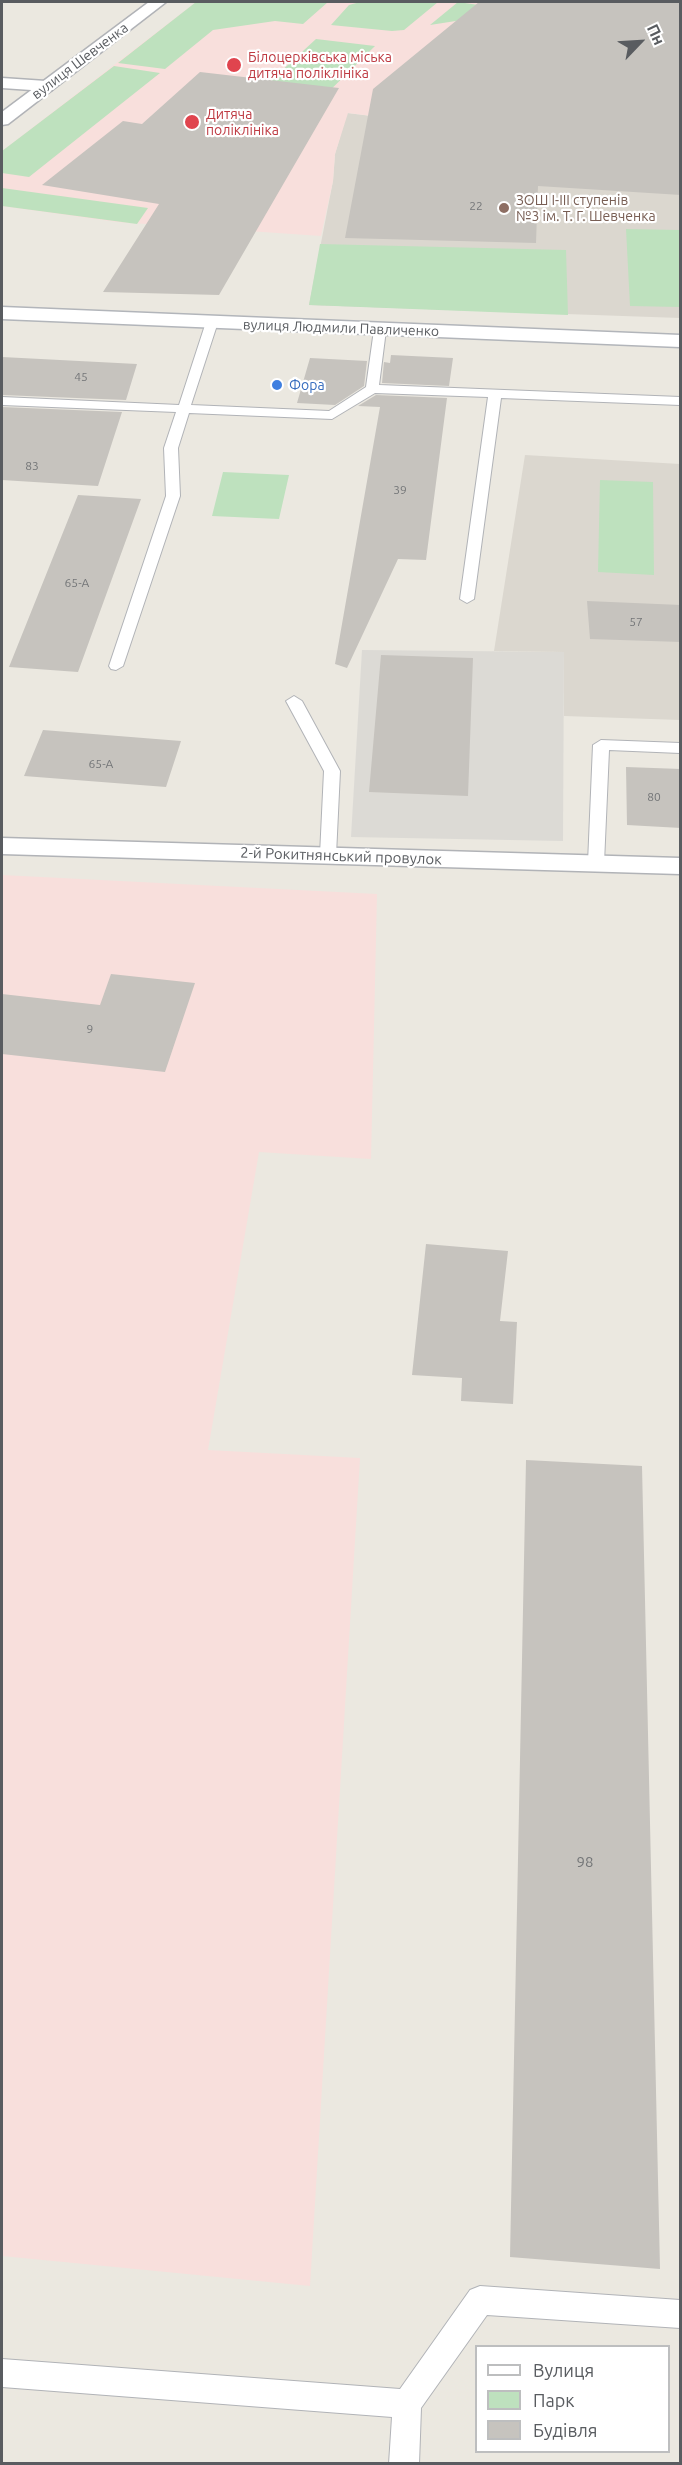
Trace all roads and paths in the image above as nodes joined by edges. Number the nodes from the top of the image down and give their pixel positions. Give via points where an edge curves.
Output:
1 (158, 2) edge
2 (2, 83) edge
3 (46, 86) junction
4 (2, 120) edge
5 (2, 312) edge
6 (212, 322) junction
7 (380, 330) junction
8 (681, 341) edge
9 (372, 388) junction
10 (495, 393) junction
11 (2, 401) edge
12 (681, 401) edge
13 (183, 409) junction
14 (467, 599) dead end
15 (116, 666) dead end
16 (294, 701) dead end
17 (681, 748) edge
18 (2, 846) edge
19 (328, 855) junction
20 (596, 863) junction
21 (681, 866) edge
22 (681, 2314) edge
23 (2, 2373) edge
24 (407, 2404) junction
25 (404, 2463) edge

1 - 3 street, вулиця Шевченка
2 - 3 street
3 - 4 street, вулиця Шевченка
5 - 6 street, вулиця Людмили Павличенко
6 - 7 street, вулиця Людмили Павличенко
6 - 13 lane
7 - 8 street, вулиця Людмили Павличенко
7 - 9 lane
9 - 10 lane
9 - 13 lane via 332,416
10 - 12 lane
10 - 14 lane
11 - 13 lane
13 - 15 lane via 171,448 173,496
16 - 19 lane via 332,771
17 - 20 lane via 601,746
18 - 19 street, 2-й Рокитнянський провулок
19 - 20 street, 2-й Рокитнянський провулок
20 - 21 street, 2-й Рокитнянський провулок
22 - 24 lane via 480,2300
23 - 24 lane
24 - 25 lane

